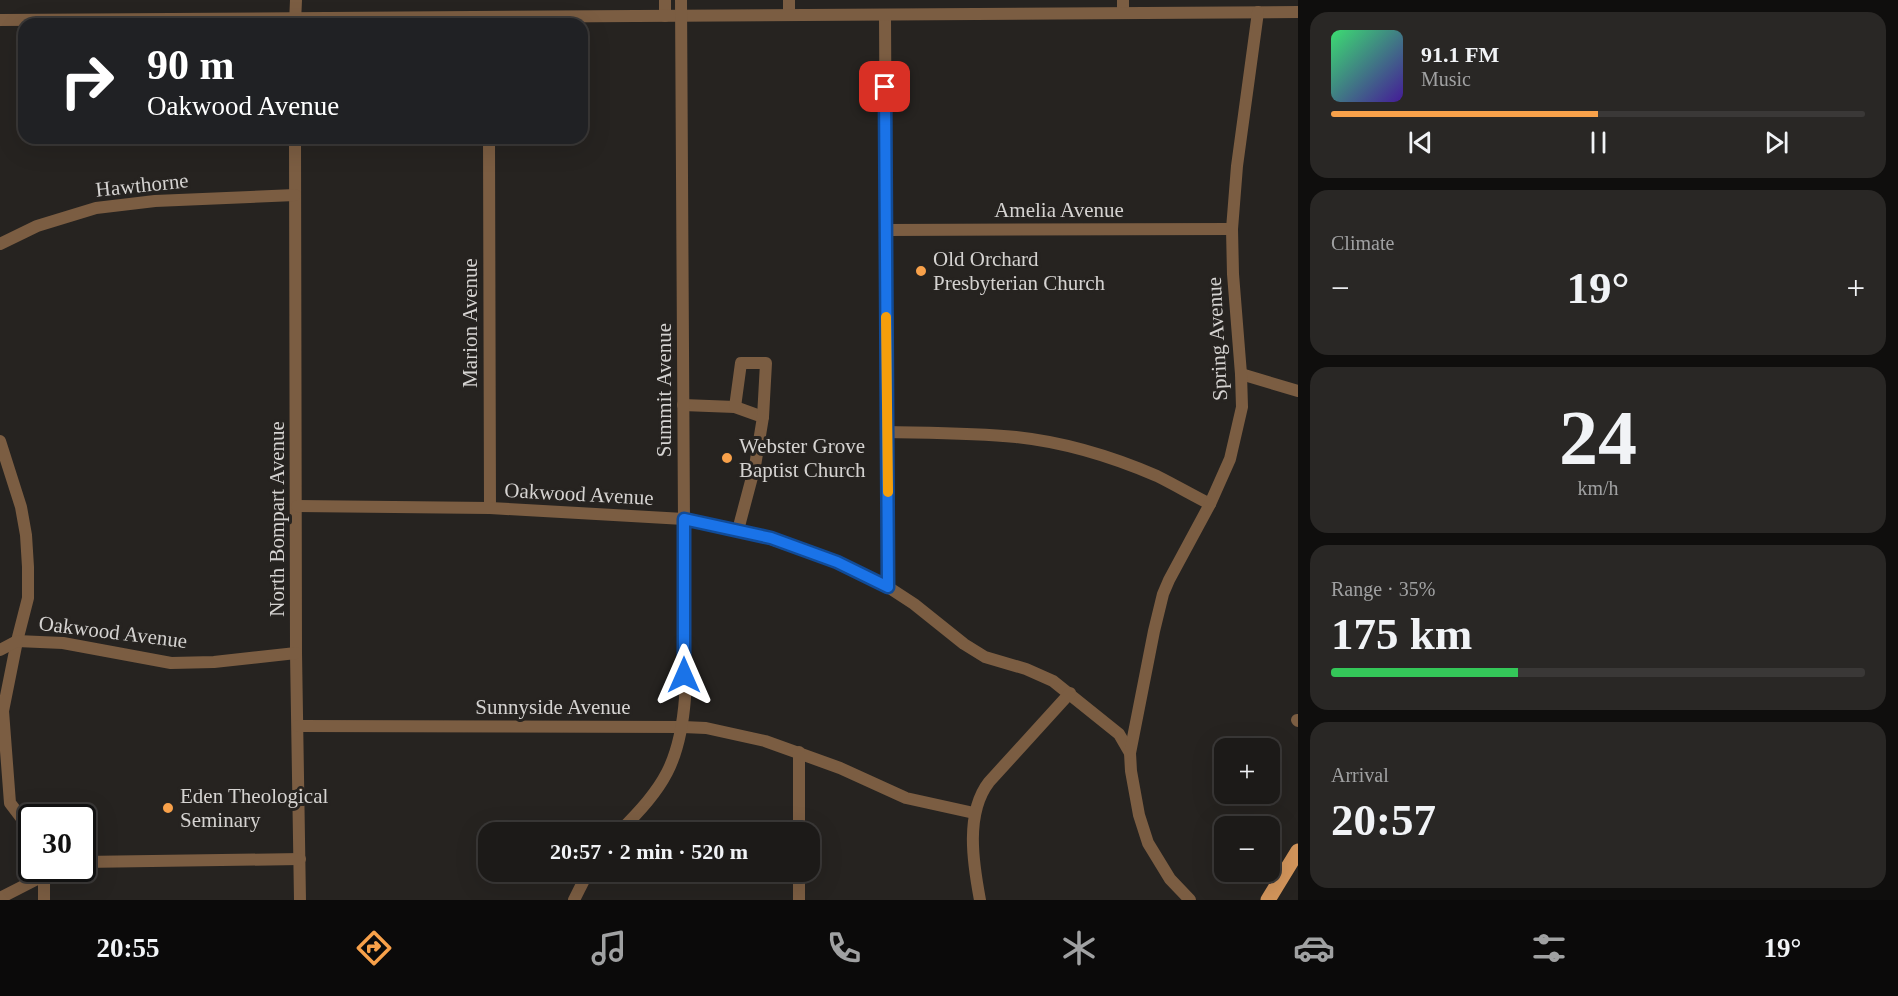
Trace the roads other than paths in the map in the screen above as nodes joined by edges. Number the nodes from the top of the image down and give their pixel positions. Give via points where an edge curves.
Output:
1 (296, 0) edge
2 (665, 0) edge
3 (681, 0) edge
4 (789, 0) edge
5 (1123, 6) edge
6 (1258, 12) junction
7 (1298, 12) edge
8 (789, 15) junction
9 (885, 15) junction
10 (665, 16) junction
11 (681, 16) junction
12 (295, 18) edge
13 (588, 18) edge
14 (0, 20) edge
15 (18, 20) edge
16 (295, 144) edge
17 (489, 144) edge
18 (295, 195) junction
19 (1232, 229) junction
20 (885, 230) junction
21 (0, 244) edge
22 (1241, 374) junction
23 (1298, 391) edge
24 (683, 405) junction
25 (735, 407) junction
26 (764, 417) junction
27 (887, 432) junction
28 (0, 441) edge
29 (1210, 504) junction
30 (297, 506) junction
31 (490, 508) junction
32 (684, 519) junction
33 (738, 530) junction
34 (888, 587) junction
35 (17, 641) junction
36 (0, 650) edge
37 (296, 653) junction
38 (1070, 693) junction
39 (298, 726) junction
40 (683, 727) junction
41 (799, 752) junction
42 (1130, 753) junction
43 (974, 813) junction
44 (18, 814) edge
45 (629, 822) edge
46 (799, 822) edge
47 (1298, 851) edge
48 (300, 859) junction
49 (96, 862) edge
50 (31, 882) edge
51 (48, 882) edge
52 (583, 882) edge
53 (799, 882) edge
54 (0, 898) edge
55 (44, 900) edge
56 (300, 900) edge
57 (574, 900) edge
58 (799, 900) edge
59 (980, 900) edge
60 (1190, 900) edge
61 (1269, 900) edge

1 - 12 street
2 - 10 street
3 - 11 street, Summit Avenue
4 - 8 street
5 - 6 street
5 - 9 street
6 - 7 street
6 - 19 street, Spring Avenue
8 - 9 street
8 - 11 street
9 - 20 street
10 - 11 street
10 - 13 street
11 - 24 street, Summit Avenue
14 - 15 street
16 - 18 street, North Bompart Avenue
17 - 31 street, Marion Avenue
18 - 21 street, Hawthorne via 155,201 96,208 37,226
18 - 30 street, North Bompart Avenue
19 - 20 street, Amelia Avenue
19 - 22 street, Spring Avenue
20 - 27 street
22 - 23 street
22 - 29 street, Spring Avenue via 1242,407 1230,459
24 - 25 street
24 - 32 street, Summit Avenue
25 - 26 street
25 - 26 street via 741,363 766,363
26 - 33 street
27 - 29 street via 1018,437 1055,444 1130,466
27 - 34 street
28 - 35 street via 26,535 28,598
29 - 42 street, Spring Avenue via 1160,602
30 - 31 street, Oakwood Avenue
30 - 37 street, North Bompart Avenue
31 - 32 street, Oakwood Avenue
32 - 33 street, Oakwood Avenue
32 - 40 street, Summit Avenue
33 - 34 street, Oakwood Avenue via 801,548
34 - 38 street, Oakwood Avenue via 985,657 1039,674
35 - 36 street, Oakwood Avenue
35 - 37 street, Oakwood Avenue via 63,643 171,663
35 - 44 street via 3,711 10,803
37 - 39 street, North Bompart Avenue
38 - 42 street, Oakwood Avenue via 1119,734
38 - 43 street via 982,790
39 - 40 street, Sunnyside Avenue
39 - 48 street, North Bompart Avenue
40 - 41 street, Sunnyside Avenue via 735,734
40 - 45 street, Summit Avenue via 659,788
41 - 43 street, Sunnyside Avenue via 906,798
41 - 46 street
42 - 60 street, Oakwood Avenue via 1143,831 1170,879
43 - 59 street
47 - 61 main road
48 - 49 street
48 - 56 street, North Bompart Avenue
50 - 54 street
51 - 55 street
52 - 57 street
53 - 58 street

